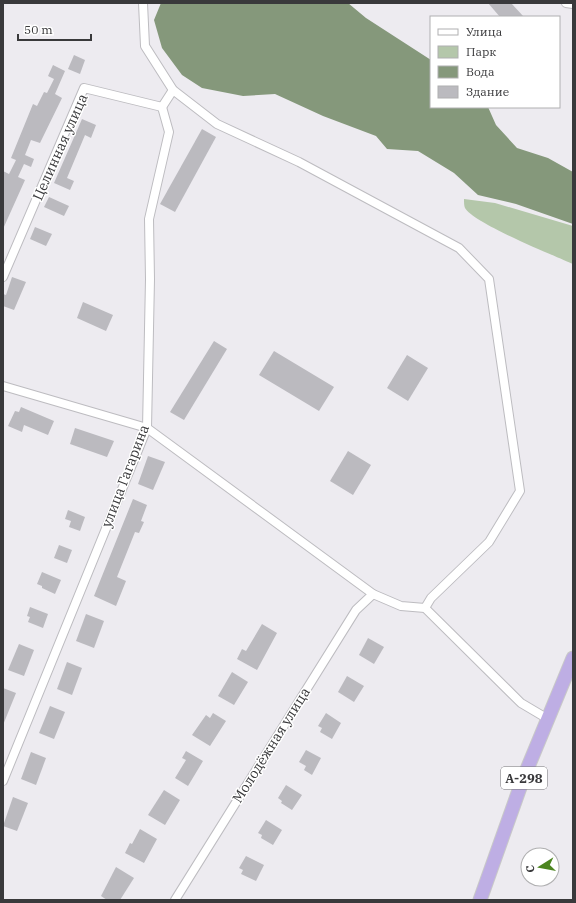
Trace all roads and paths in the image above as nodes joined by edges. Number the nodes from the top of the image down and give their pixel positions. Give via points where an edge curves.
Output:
1 (143, 3) edge
2 (566, 3) edge
3 (573, 4) edge
4 (173, 90) junction
5 (162, 107) junction
6 (3, 277) edge
7 (3, 386) edge
8 (147, 428) junction
9 (373, 594) junction
10 (426, 608) junction
11 (573, 658) edge
12 (548, 719) junction
13 (3, 781) edge
14 (175, 900) edge
15 (480, 900) edge

1 - 4 street via 145,46
2 - 3 street
4 - 5 street
4 - 10 street via 217,124 299,162 459,248 489,279 520,490 489,542 431,598
5 - 6 street, Целинная улица via 84,88
5 - 8 street, улица Гагарина via 169,132 149,219
7 - 8 street
8 - 9 street
8 - 13 street, улица Гагарина
9 - 10 street via 401,606
9 - 14 street, Молодёжная улица via 356,610
10 - 12 street via 521,703
11 - 12 highway, А-298
12 - 15 highway, А-298

